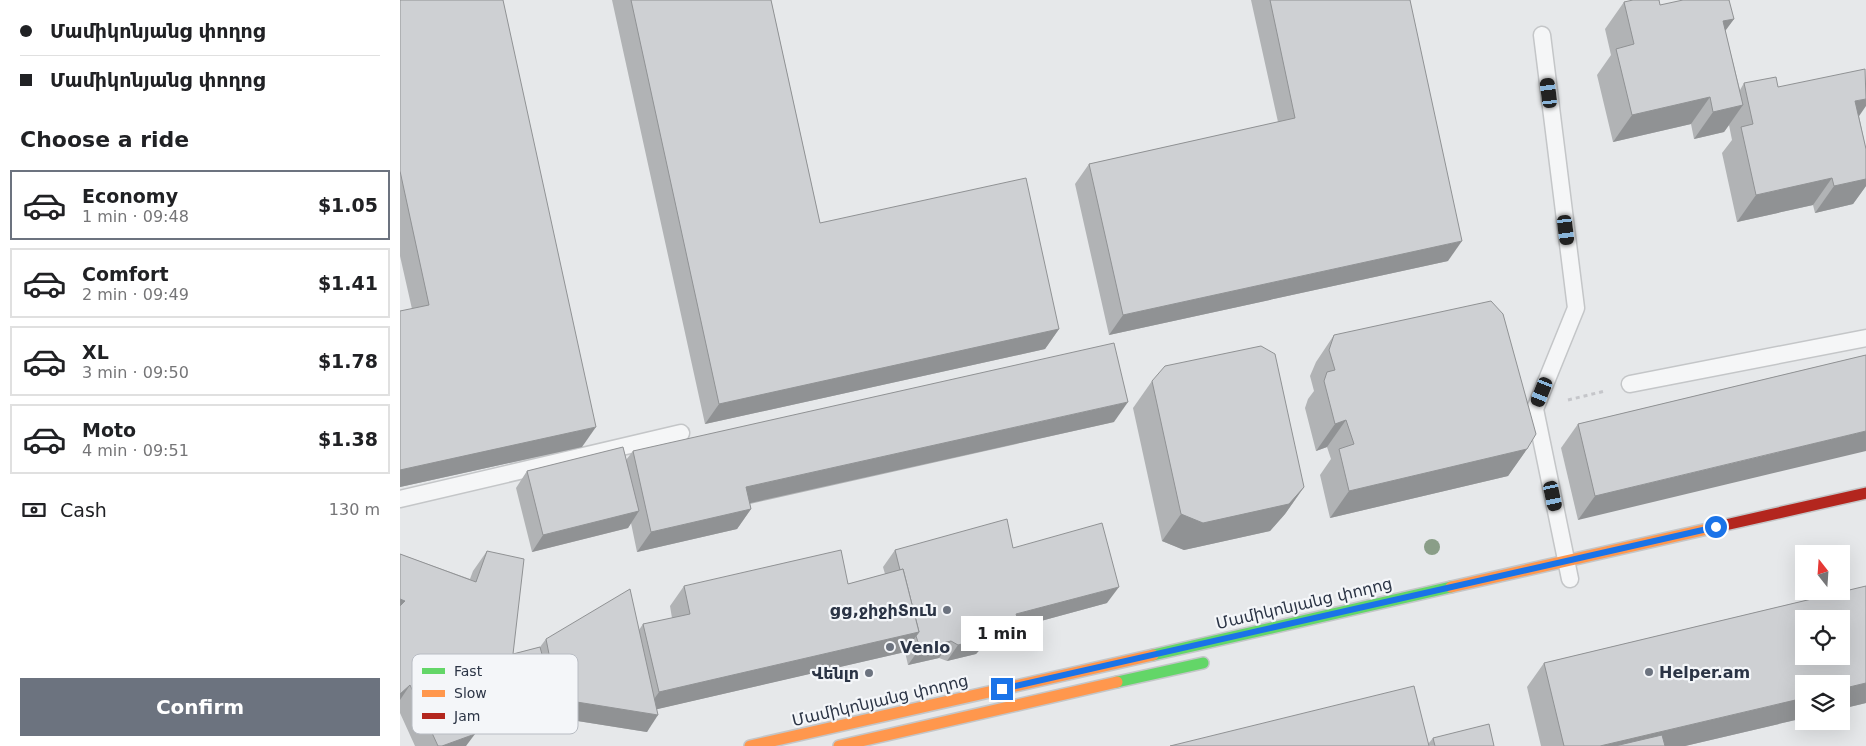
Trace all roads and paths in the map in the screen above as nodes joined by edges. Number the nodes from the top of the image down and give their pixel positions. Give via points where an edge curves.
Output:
1 (1542, 34) dead end
2 (1866, 338) edge
3 (1630, 384) joint
4 (1535, 409) junction
5 (681, 433) dead end
6 (1866, 493) edge
7 (400, 499) edge
8 (1566, 561) junction
9 (1569, 579) dead end
10 (1219, 659) dead end
11 (750, 746) edge
12 (839, 746) edge

1 - 4 lane via 1576,308
2 - 3 lane
3 - 4 path
4 - 8 lane
5 - 7 lane
6 - 8 street, Մամիկոնյանց փողոց
8 - 9 lane
8 - 11 street, Մամիկոնյանց փողոց
10 - 12 street

